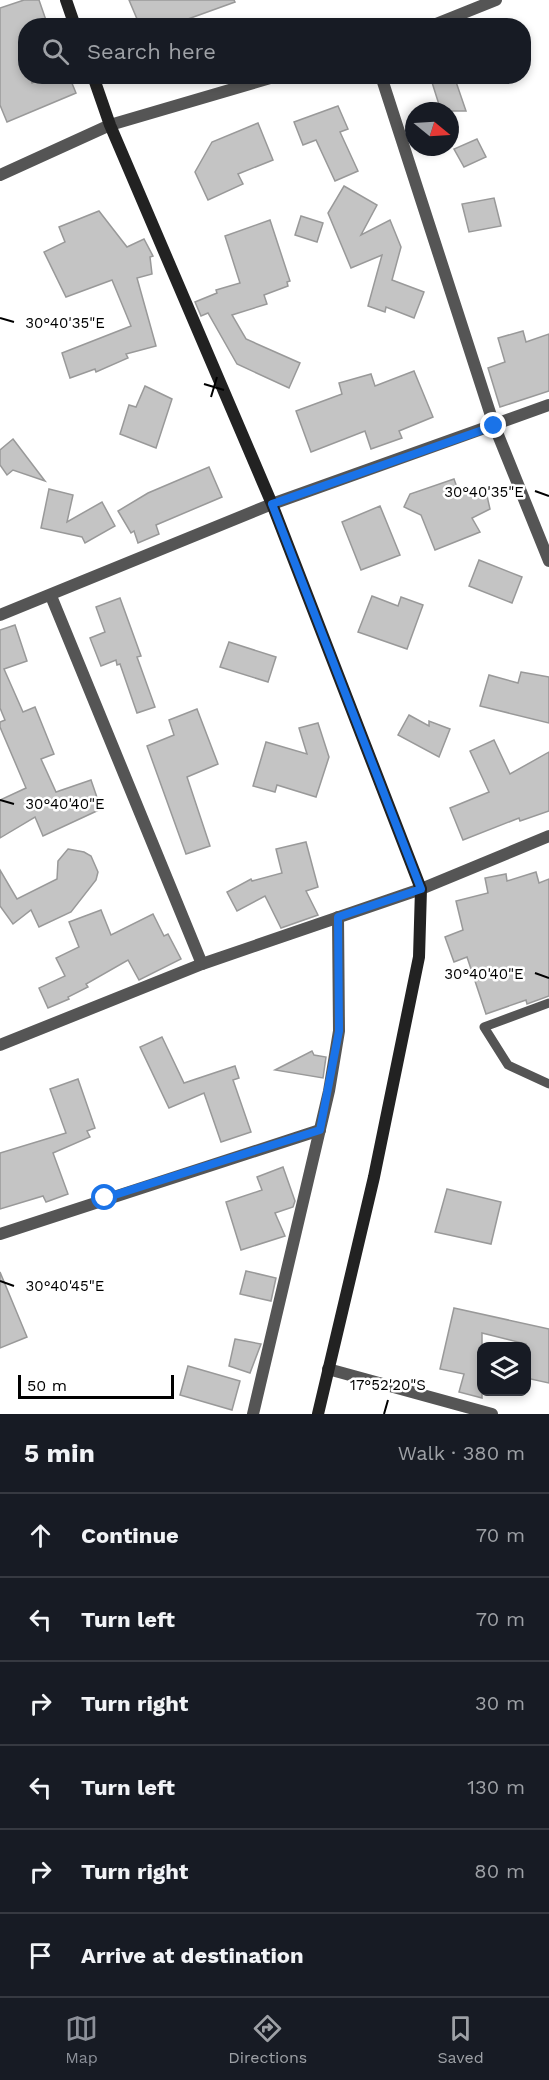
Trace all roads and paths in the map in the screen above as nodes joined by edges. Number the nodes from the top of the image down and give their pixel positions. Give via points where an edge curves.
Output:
1 (66, 0) edge
2 (496, 0) edge
3 (72, 18) edge
4 (451, 18) edge
5 (96, 84) edge
6 (250, 84) edge
7 (384, 84) edge
8 (110, 126) junction
9 (0, 176) edge
10 (549, 405) edge
11 (494, 426) junction
12 (272, 504) junction
13 (549, 561) edge
14 (51, 596) junction
15 (0, 615) edge
16 (549, 836) edge
17 (421, 889) junction
18 (338, 917) junction
19 (202, 964) junction
20 (549, 1003) edge
21 (1, 1042) edge
22 (549, 1084) edge
23 (320, 1130) junction
24 (0, 1234) edge
25 (328, 1370) junction
26 (478, 1412) edge
27 (253, 1414) edge
28 (318, 1414) edge
29 (492, 1414) edge

1 - 3 street
2 - 4 street
5 - 8 street
6 - 8 street
7 - 11 street
8 - 9 street
8 - 12 street
10 - 11 street
11 - 12 street
11 - 13 street
12 - 14 street
12 - 17 street
14 - 15 street
14 - 19 street
16 - 17 street
17 - 18 street
17 - 25 street via 419,957 374,1177
18 - 19 street
18 - 23 street via 339,1031
19 - 21 street
20 - 22 lane via 484,1027 508,1065
23 - 24 street
23 - 27 street
25 - 26 street
25 - 28 street
26 - 29 street

